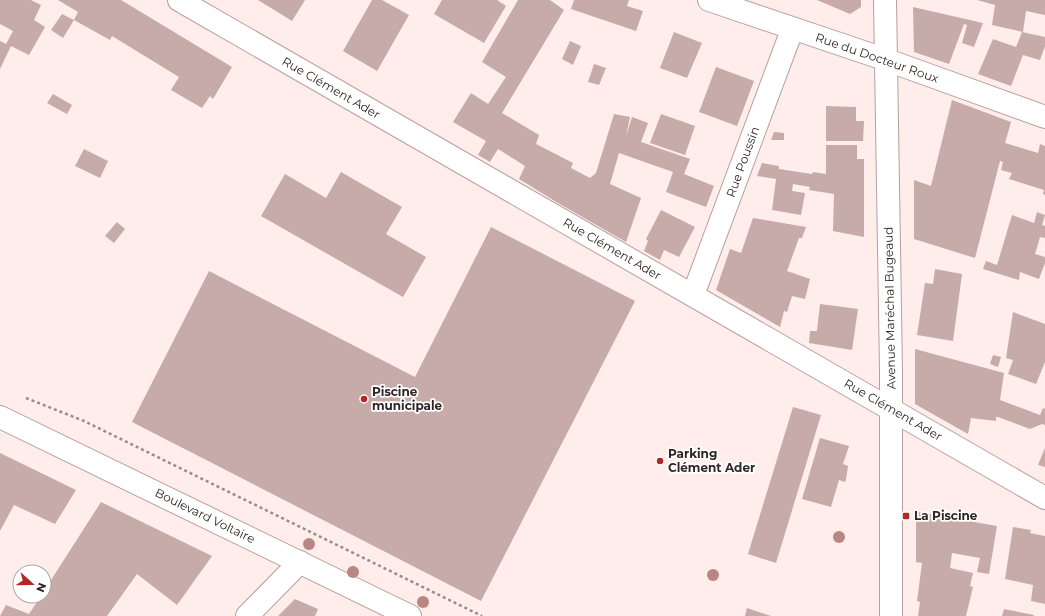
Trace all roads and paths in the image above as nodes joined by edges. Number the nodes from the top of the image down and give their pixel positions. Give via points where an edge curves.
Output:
1 (180, 0) edge
2 (709, 0) edge
3 (885, 0) edge
4 (205, 6) edge
5 (792, 30) junction
6 (887, 60) junction
7 (1045, 117) edge
8 (693, 295) junction
9 (25, 398) dead end
10 (891, 409) junction
11 (0, 417) edge
12 (1045, 498) edge
13 (300, 562) junction
14 (247, 616) edge
15 (410, 616) edge
16 (482, 616) edge
17 (891, 616) edge

1 - 4 street, Rue Clément Ader
2 - 5 street, Rue du Docteur Roux
3 - 6 street, Avenue Maréchal Bugeaud
4 - 8 street, Rue Clément Ader
5 - 6 street, Rue du Docteur Roux
5 - 8 street, Rue Poussin
6 - 7 street, Rue du Docteur Roux
6 - 10 street, Avenue Maréchal Bugeaud
8 - 10 street, Rue Clément Ader
9 - 16 path via 84,421
10 - 12 street, Rue Clément Ader
10 - 17 street, Avenue Maréchal Bugeaud
11 - 13 street, Boulevard Voltaire
13 - 14 street
13 - 15 street, Boulevard Voltaire

